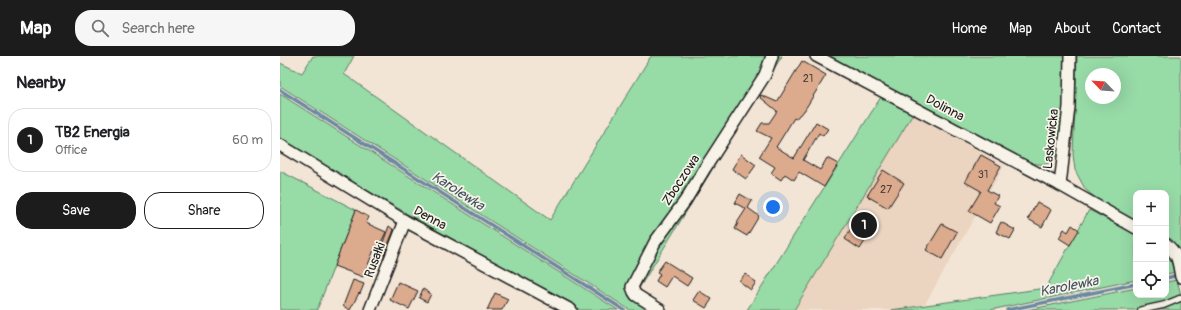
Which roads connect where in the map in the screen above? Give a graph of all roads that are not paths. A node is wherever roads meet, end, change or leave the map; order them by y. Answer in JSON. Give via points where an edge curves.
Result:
{"nodes":[{"id":1,"x":772,"y":56,"type":"edge"},
{"id":2,"x":816,"y":56,"type":"edge"},
{"id":3,"x":1070,"y":56,"type":"edge"},
{"id":4,"x":280,"y":145,"type":"edge"},
{"id":5,"x":1060,"y":185,"type":"junction"},
{"id":6,"x":405,"y":221,"type":"junction"},
{"id":7,"x":1133,"y":226,"type":"edge"},
{"id":8,"x":1169,"y":247,"type":"edge"},
{"id":9,"x":1181,"y":277,"type":"edge"},
{"id":10,"x":1181,"y":298,"type":"edge"},
{"id":11,"x":370,"y":310,"type":"edge"},
{"id":12,"x":571,"y":310,"type":"edge"},
{"id":13,"x":660,"y":310,"type":"edge"},
{"id":14,"x":1141,"y":310,"type":"edge"}],
"edges":[{"from":1,"to":13,"type":"street","name":"Zboczowa","via":[[764,74],[685,201],[655,242],[632,287],[636,295]]},
{"from":2,"to":5,"type":"street","name":"Dolinna"},
{"from":3,"to":5,"type":"street","name":"Laskowicka","via":[[1069,106]]},
{"from":4,"to":6,"type":"street","name":"Denna"},
{"from":5,"to":7,"type":"street","name":"Laskowicka"},
{"from":6,"to":11,"type":"street","name":"Rusałki"},
{"from":6,"to":12,"type":"street","name":"Denna"},
{"from":8,"to":9,"type":"street","via":[[1178,262]]},
{"from":10,"to":14,"type":"lane"}]}
